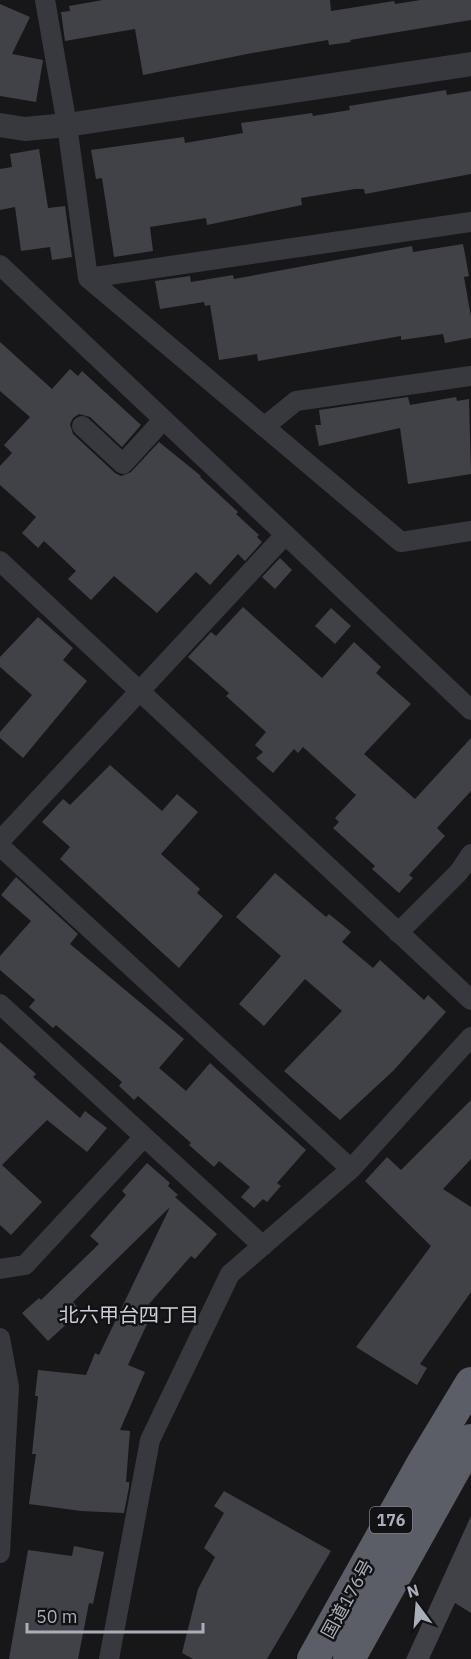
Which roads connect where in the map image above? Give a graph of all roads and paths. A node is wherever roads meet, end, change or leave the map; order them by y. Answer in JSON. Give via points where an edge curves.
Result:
{"nodes":[{"id":1,"x":45,"y":0,"type":"edge"},
{"id":2,"x":471,"y":64,"type":"edge"},
{"id":3,"x":0,"y":125,"type":"edge"},
{"id":4,"x":67,"y":125,"type":"junction"},
{"id":5,"x":471,"y":222,"type":"edge"},
{"id":6,"x":0,"y":265,"type":"edge"},
{"id":7,"x":88,"y":278,"type":"junction"},
{"id":8,"x":471,"y":376,"type":"edge"},
{"id":9,"x":163,"y":420,"type":"junction"},
{"id":10,"x":82,"y":426,"type":"dead end"},
{"id":11,"x":264,"y":427,"type":"junction"},
{"id":12,"x":471,"y":531,"type":"edge"},
{"id":13,"x":285,"y":535,"type":"junction"},
{"id":14,"x":0,"y":561,"type":"edge"},
{"id":15,"x":141,"y":692,"type":"junction"},
{"id":16,"x":471,"y":710,"type":"edge"},
{"id":17,"x":0,"y":843,"type":"edge"},
{"id":18,"x":471,"y":854,"type":"edge"},
{"id":19,"x":398,"y":933,"type":"junction"},
{"id":20,"x":471,"y":1000,"type":"edge"},
{"id":21,"x":0,"y":1004,"type":"edge"},
{"id":22,"x":471,"y":1037,"type":"edge"},
{"id":23,"x":143,"y":1137,"type":"junction"},
{"id":24,"x":351,"y":1169,"type":"junction"},
{"id":25,"x":263,"y":1245,"type":"junction"},
{"id":26,"x":0,"y":1269,"type":"edge"},
{"id":27,"x":0,"y":1338,"type":"edge"},
{"id":28,"x":471,"y":1383,"type":"edge"},
{"id":29,"x":471,"y":1440,"type":"edge"},
{"id":30,"x":2,"y":1519,"type":"edge"},
{"id":31,"x":0,"y":1553,"type":"edge"},
{"id":32,"x":351,"y":1658,"type":"edge"},
{"id":33,"x":109,"y":1659,"type":"edge"},
{"id":34,"x":313,"y":1659,"type":"edge"}],
"edges":[{"from":1,"to":4,"type":"street"},
{"from":2,"to":4,"type":"street"},
{"from":3,"to":4,"type":"street","via":[[25,129]]},
{"from":4,"to":7,"type":"street"},
{"from":5,"to":7,"type":"street"},
{"from":6,"to":9,"type":"street"},
{"from":7,"to":11,"type":"street"},
{"from":8,"to":11,"type":"street","via":[[296,401]]},
{"from":9,"to":10,"type":"street","via":[[123,464]]},
{"from":9,"to":13,"type":"street"},
{"from":11,"to":12,"type":"street","via":[[401,542]]},
{"from":13,"to":15,"type":"street"},
{"from":13,"to":16,"type":"street"},
{"from":14,"to":15,"type":"street"},
{"from":15,"to":17,"type":"street"},
{"from":15,"to":19,"type":"street"},
{"from":17,"to":24,"type":"street"},
{"from":18,"to":19,"type":"street","via":[[459,872]]},
{"from":19,"to":20,"type":"street"},
{"from":21,"to":23,"type":"street"},
{"from":22,"to":24,"type":"street"},
{"from":23,"to":25,"type":"street"},
{"from":23,"to":26,"type":"street","via":[[25,1265]]},
{"from":24,"to":25,"type":"street"},
{"from":25,"to":33,"type":"street","via":[[230,1274],[150,1440]]},
{"from":27,"to":30,"type":"street","via":[[9,1387]]},
{"from":28,"to":34,"type":"highway","name":"国道176号","number":"176"},
{"from":29,"to":32,"type":"highway","name":"国道176号","number":"176"},
{"from":30,"to":31,"type":"street"}]}
